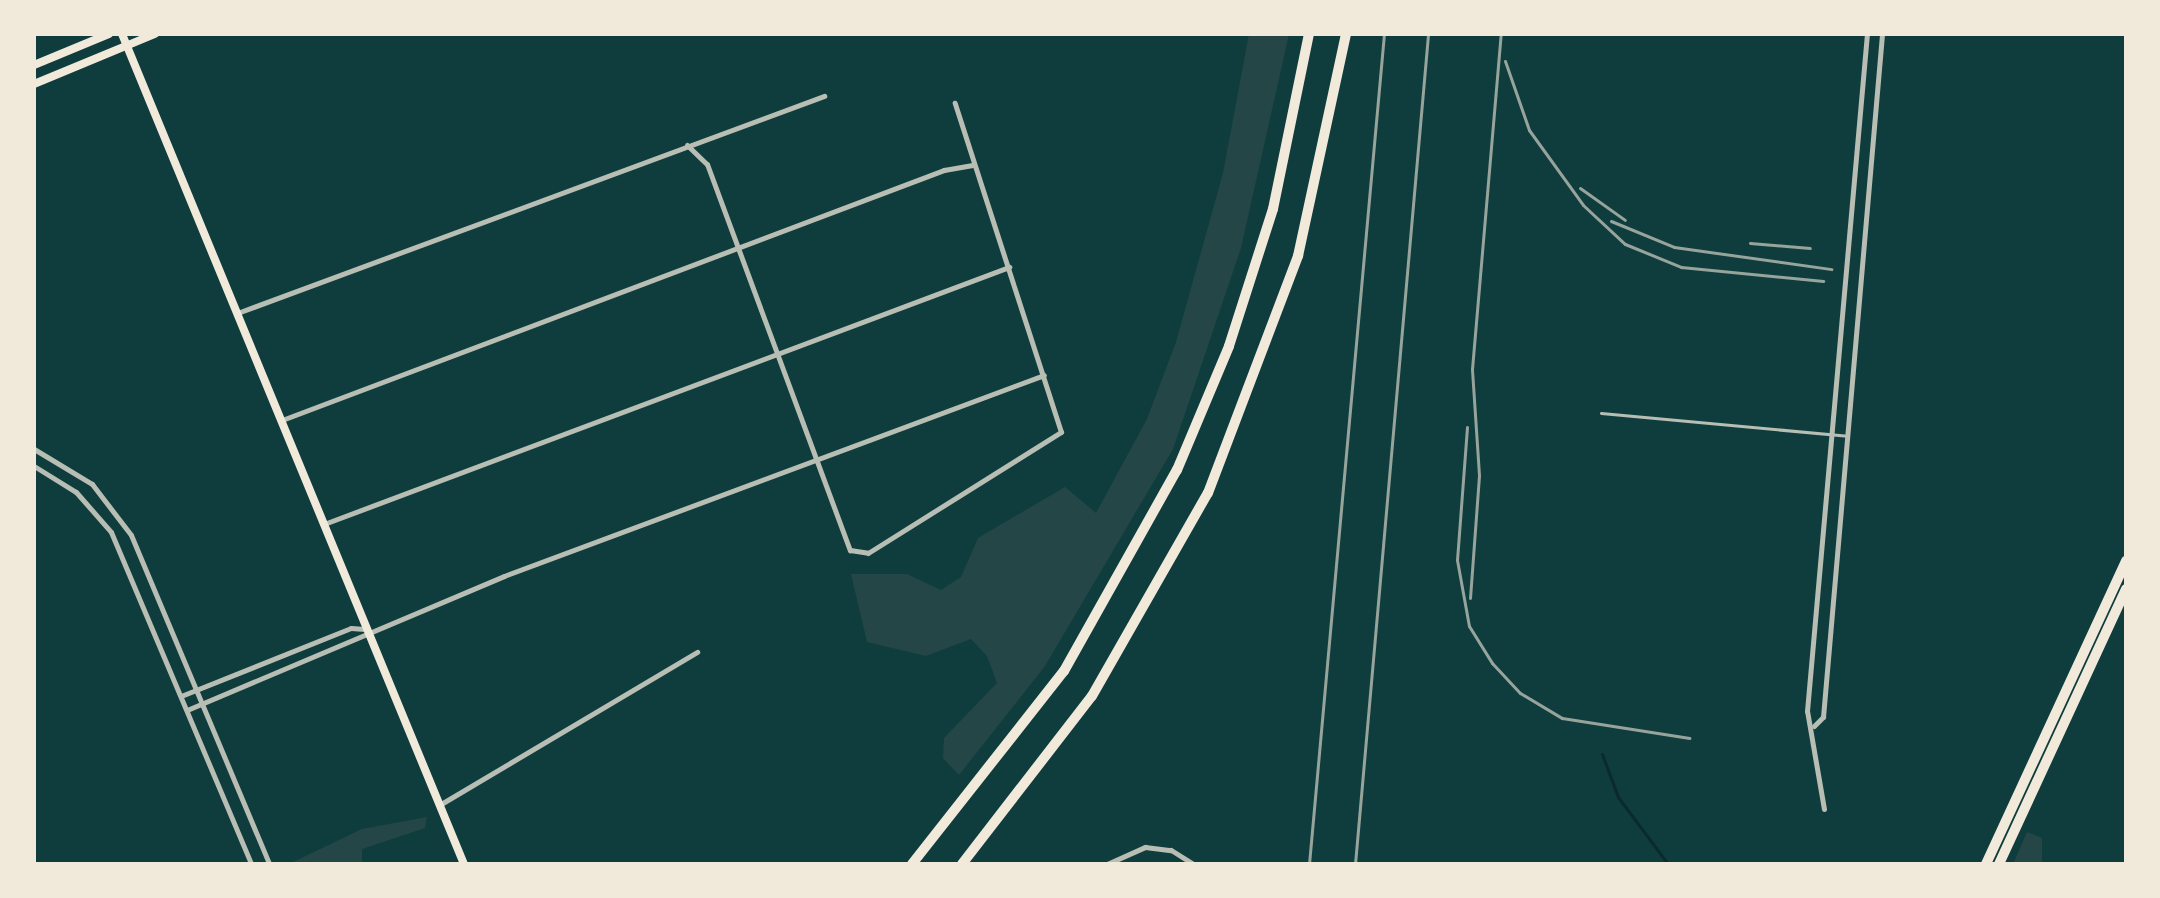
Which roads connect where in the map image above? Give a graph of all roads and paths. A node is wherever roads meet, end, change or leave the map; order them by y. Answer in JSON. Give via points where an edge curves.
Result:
{"nodes":[{"id":1,"x":109,"y":34,"type":"edge"},
{"id":2,"x":122,"y":34,"type":"edge"},
{"id":3,"x":155,"y":34,"type":"edge"},
{"id":4,"x":1309,"y":34,"type":"edge"},
{"id":5,"x":1346,"y":34,"type":"edge"},
{"id":6,"x":1867,"y":34,"type":"edge"},
{"id":7,"x":1882,"y":34,"type":"edge"},
{"id":8,"x":128,"y":45,"type":"junction"},
{"id":9,"x":34,"y":65,"type":"edge"},
{"id":10,"x":34,"y":84,"type":"edge"},
{"id":11,"x":824,"y":96,"type":"dead end"},
{"id":12,"x":955,"y":103,"type":"dead end"},
{"id":13,"x":687,"y":145,"type":"junction"},
{"id":14,"x":974,"y":165,"type":"junction"},
{"id":15,"x":737,"y":248,"type":"junction"},
{"id":16,"x":1009,"y":267,"type":"junction"},
{"id":17,"x":240,"y":312,"type":"junction"},
{"id":18,"x":776,"y":355,"type":"junction"},
{"id":19,"x":1044,"y":375,"type":"junction"},
{"id":20,"x":1601,"y":413,"type":"dead end"},
{"id":21,"x":282,"y":420,"type":"junction"},
{"id":22,"x":1832,"y":434,"type":"junction"},
{"id":23,"x":1847,"y":436,"type":"junction"},
{"id":24,"x":34,"y":449,"type":"edge"},
{"id":25,"x":815,"y":459,"type":"junction"},
{"id":26,"x":34,"y":466,"type":"edge"},
{"id":27,"x":324,"y":525,"type":"junction"},
{"id":28,"x":2126,"y":561,"type":"edge"},
{"id":29,"x":2126,"y":589,"type":"edge"},
{"id":30,"x":366,"y":630,"type":"junction"},
{"id":31,"x":697,"y":652,"type":"dead end"},
{"id":32,"x":197,"y":692,"type":"junction"},
{"id":33,"x":180,"y":696,"type":"junction"},
{"id":34,"x":203,"y":704,"type":"junction"},
{"id":35,"x":187,"y":710,"type":"junction"},
{"id":36,"x":1814,"y":726,"type":"junction"},
{"id":37,"x":441,"y":804,"type":"junction"},
{"id":38,"x":1824,"y":809,"type":"dead end"},
{"id":39,"x":251,"y":864,"type":"edge"},
{"id":40,"x":269,"y":864,"type":"edge"},
{"id":41,"x":464,"y":864,"type":"edge"},
{"id":42,"x":912,"y":864,"type":"edge"},
{"id":43,"x":962,"y":864,"type":"edge"},
{"id":44,"x":1107,"y":864,"type":"edge"},
{"id":45,"x":1193,"y":864,"type":"edge"},
{"id":46,"x":1986,"y":864,"type":"edge"},
{"id":47,"x":1999,"y":864,"type":"edge"}],
"edges":[{"from":1,"to":9,"type":"main road"},
{"from":2,"to":8,"type":"main road"},
{"from":3,"to":8,"type":"main road"},
{"from":4,"to":42,"type":"highway","via":[[1268,223],[1229,346],[1177,470],[1064,671]]},
{"from":5,"to":43,"type":"highway","via":[[1298,256],[1208,493],[1092,696]]},
{"from":6,"to":22,"type":"street"},
{"from":7,"to":23,"type":"street"},
{"from":8,"to":10,"type":"main road"},
{"from":8,"to":17,"type":"main road"},
{"from":11,"to":13,"type":"street"},
{"from":12,"to":14,"type":"street"},
{"from":13,"to":15,"type":"street","via":[[707,164]]},
{"from":13,"to":17,"type":"street"},
{"from":14,"to":15,"type":"street","via":[[944,170]]},
{"from":14,"to":16,"type":"street"},
{"from":15,"to":18,"type":"street"},
{"from":15,"to":21,"type":"street"},
{"from":16,"to":18,"type":"street"},
{"from":16,"to":19,"type":"street"},
{"from":17,"to":21,"type":"main road"},
{"from":18,"to":25,"type":"street"},
{"from":18,"to":27,"type":"street"},
{"from":19,"to":25,"type":"street"},
{"from":19,"to":25,"type":"street","via":[[1061,429],[1057,438],[878,549],[857,554]]},
{"from":20,"to":22,"type":"lane"},
{"from":21,"to":27,"type":"main road"},
{"from":22,"to":23,"type":"lane"},
{"from":22,"to":36,"type":"street","via":[[1807,711]]},
{"from":23,"to":36,"type":"street","via":[[1823,717]]},
{"from":24,"to":32,"type":"street","via":[[78,472],[111,503],[131,535]]},
{"from":25,"to":30,"type":"street"},
{"from":26,"to":33,"type":"street","via":[[76,492],[111,532]]},
{"from":27,"to":30,"type":"main road"},
{"from":28,"to":46,"type":"highway"},
{"from":29,"to":47,"type":"highway"},
{"from":30,"to":32,"type":"street","via":[[351,628]]},
{"from":30,"to":34,"type":"street","via":[[355,642]]},
{"from":30,"to":37,"type":"main road"},
{"from":31,"to":37,"type":"street"},
{"from":32,"to":33,"type":"street"},
{"from":32,"to":34,"type":"street"},
{"from":33,"to":35,"type":"street"},
{"from":34,"to":35,"type":"street"},
{"from":34,"to":40,"type":"street"},
{"from":35,"to":39,"type":"street"},
{"from":36,"to":38,"type":"street"},
{"from":37,"to":41,"type":"main road"},
{"from":44,"to":45,"type":"street","via":[[1145,847],[1171,850]]}]}
